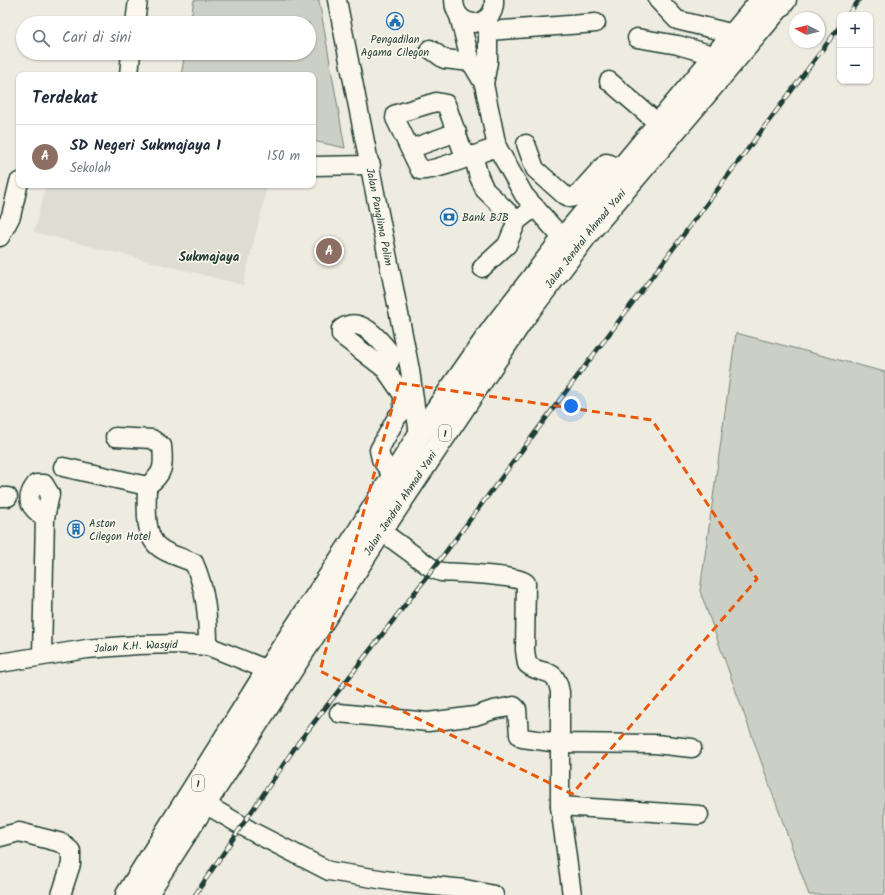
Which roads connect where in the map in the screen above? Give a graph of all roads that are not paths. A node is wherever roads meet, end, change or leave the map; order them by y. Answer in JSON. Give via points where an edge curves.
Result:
{"nodes":[{"id":1,"x":138,"y":0,"type":"edge"},
{"id":2,"x":337,"y":0,"type":"edge"},
{"id":3,"x":494,"y":0,"type":"edge"},
{"id":4,"x":658,"y":0,"type":"edge"},
{"id":5,"x":785,"y":0,"type":"edge"},
{"id":6,"x":757,"y":2,"type":"edge"},
{"id":7,"x":456,"y":8,"type":"edge"},
{"id":8,"x":136,"y":16,"type":"edge"},
{"id":9,"x":596,"y":23,"type":"dead end"},
{"id":10,"x":489,"y":24,"type":"junction"},
{"id":11,"x":734,"y":34,"type":"junction"},
{"id":12,"x":637,"y":38,"type":"dead end"},
{"id":13,"x":430,"y":49,"type":"dead end"},
{"id":14,"x":716,"y":56,"type":"junction"},
{"id":15,"x":130,"y":60,"type":"edge"},
{"id":16,"x":471,"y":62,"type":"junction"},
{"id":17,"x":129,"y":72,"type":"edge"},
{"id":18,"x":610,"y":81,"type":"dead end"},
{"id":19,"x":484,"y":84,"type":"junction"},
{"id":20,"x":659,"y":124,"type":"junction"},
{"id":21,"x":457,"y":132,"type":"junction"},
{"id":22,"x":526,"y":144,"type":"dead end"},
{"id":23,"x":497,"y":147,"type":"junction"},
{"id":24,"x":410,"y":149,"type":"junction"},
{"id":25,"x":469,"y":156,"type":"junction"},
{"id":26,"x":371,"y":164,"type":"junction"},
{"id":27,"x":316,"y":166,"type":"edge"},
{"id":28,"x":619,"y":172,"type":"junction"},
{"id":29,"x":18,"y":188,"type":"edge"},
{"id":30,"x":535,"y":207,"type":"junction"},
{"id":31,"x":517,"y":222,"type":"junction"},
{"id":32,"x":0,"y":236,"type":"edge"},
{"id":33,"x":568,"y":245,"type":"junction"},
{"id":34,"x":482,"y":268,"type":"dead end"},
{"id":35,"x":385,"y":369,"type":"dead end"},
{"id":36,"x":419,"y":435,"type":"junction"},
{"id":37,"x":115,"y":437,"type":"dead end"},
{"id":38,"x":63,"y":467,"type":"dead end"},
{"id":39,"x":393,"y":476,"type":"junction"},
{"id":40,"x":147,"y":486,"type":"junction"},
{"id":41,"x":45,"y":518,"type":"dead end"},
{"id":42,"x":381,"y":531,"type":"junction"},
{"id":43,"x":208,"y":646,"type":"junction"},
{"id":44,"x":42,"y":655,"type":"junction"},
{"id":45,"x":0,"y":663,"type":"edge"},
{"id":46,"x":268,"y":670,"type":"junction"},
{"id":47,"x":339,"y":713,"type":"dead end"},
{"id":48,"x":560,"y":743,"type":"junction"},
{"id":49,"x":692,"y":748,"type":"dead end"},
{"id":50,"x":205,"y":804,"type":"junction"},
{"id":51,"x":560,"y":806,"type":"junction"},
{"id":52,"x":699,"y":815,"type":"dead end"},
{"id":53,"x":0,"y":836,"type":"edge"},
{"id":54,"x":61,"y":895,"type":"edge"},
{"id":55,"x":127,"y":895,"type":"edge"},
{"id":56,"x":146,"y":895,"type":"edge"},
{"id":57,"x":494,"y":895,"type":"edge"},
{"id":58,"x":572,"y":895,"type":"edge"}],
"edges":[{"from":1,"to":8,"type":"street"},
{"from":2,"to":26,"type":"street","name":"Jalan Panglima Polim"},
{"from":3,"to":10,"type":"street"},
{"from":4,"to":11,"type":"street","via":[[677,20]]},
{"from":5,"to":33,"type":"highway","name":"Jalan Jendral Ahmad Yani","number":"1"},
{"from":6,"to":11,"type":"highway","name":"Jalan Jendral Ahmad Yani","number":"1"},
{"from":7,"to":10,"type":"street","via":[[465,21]]},
{"from":7,"to":16,"type":"street"},
{"from":9,"to":10,"type":"street"},
{"from":10,"to":19,"type":"street","via":[[488,62]]},
{"from":11,"to":14,"type":"highway","name":"Jalan Jendral Ahmad Yani","number":"1"},
{"from":12,"to":14,"type":"street","via":[[678,44]]},
{"from":13,"to":16,"type":"street","via":[[444,59]]},
{"from":14,"to":20,"type":"highway","name":"Jalan Jendral Ahmad Yani","number":"1"},
{"from":15,"to":17,"type":"street"},
{"from":16,"to":19,"type":"street"},
{"from":18,"to":20,"type":"street"},
{"from":19,"to":23,"type":"street"},
{"from":20,"to":28,"type":"highway","name":"Jalan Jendral Ahmad Yani","number":"1"},
{"from":21,"to":24,"type":"street"},
{"from":21,"to":24,"type":"street","via":[[446,104],[440,101],[400,112],[395,118]]},
{"from":21,"to":25,"type":"street"},
{"from":22,"to":28,"type":"street","via":[[535,169],[571,198],[576,196],[606,163]]},
{"from":23,"to":25,"type":"street"},
{"from":23,"to":30,"type":"street","via":[[524,196]]},
{"from":24,"to":25,"type":"street","via":[[420,170],[424,171]]},
{"from":25,"to":31,"type":"street","via":[[485,190]]},
{"from":26,"to":27,"type":"street"},
{"from":26,"to":36,"type":"street","name":"Jalan Panglima Polim","via":[[410,370]]},
{"from":28,"to":33,"type":"highway","name":"Jalan Jendral Ahmad Yani","number":"1"},
{"from":29,"to":32,"type":"street","via":[[12,216]]},
{"from":30,"to":31,"type":"street"},
{"from":30,"to":33,"type":"street"},
{"from":31,"to":34,"type":"street","via":[[508,245]]},
{"from":33,"to":36,"type":"highway","name":"Jalan Jendral Ahmad Yani","number":"1","via":[[493,329]]},
{"from":33,"to":42,"type":"highway","name":"Jalan Jendral Ahmad Yani","number":"1","via":[[524,317]]},
{"from":35,"to":39,"type":"street","via":[[403,395],[403,411],[379,450],[381,459]]},
{"from":36,"to":39,"type":"highway","name":"Jalan Jendral Ahmad Yani","number":"1"},
{"from":37,"to":40,"type":"street","via":[[152,439],[162,446],[162,470],[158,478]]},
{"from":38,"to":40,"type":"street"},
{"from":39,"to":46,"type":"highway","name":"Jalan Jendral Ahmad Yani","number":"1"},
{"from":40,"to":43,"type":"street","via":[[147,523],[159,548],[194,563],[200,576],[205,596]]},
{"from":41,"to":44,"type":"street"},
{"from":42,"to":48,"type":"street","via":[[433,569],[441,572],[508,577],[524,581],[527,587],[527,664],[531,668],[548,671],[558,682]]},
{"from":42,"to":50,"type":"highway","name":"Jalan Jendral Ahmad Yani","number":"1"},
{"from":43,"to":44,"type":"street","name":"Jalan K.H. Wasyid","via":[[137,645]]},
{"from":43,"to":46,"type":"street","name":"Jalan K.H. Wasyid"},
{"from":44,"to":45,"type":"street","name":"Jalan K.H. Wasyid"},
{"from":46,"to":55,"type":"highway","name":"Jalan Jendral Ahmad Yani","number":"1"},
{"from":47,"to":48,"type":"street","via":[[428,722],[475,716],[514,706],[518,709],[520,736]]},
{"from":48,"to":49,"type":"street","via":[[655,744]]},
{"from":48,"to":51,"type":"street"},
{"from":50,"to":56,"type":"highway","name":"Jalan Jendral Ahmad Yani","number":"1"},
{"from":50,"to":57,"type":"street","via":[[329,871]]},
{"from":51,"to":52,"type":"street"},
{"from":51,"to":58,"type":"street"},
{"from":53,"to":54,"type":"street","via":[[19,832],[62,843],[71,851],[71,864]]}]}
